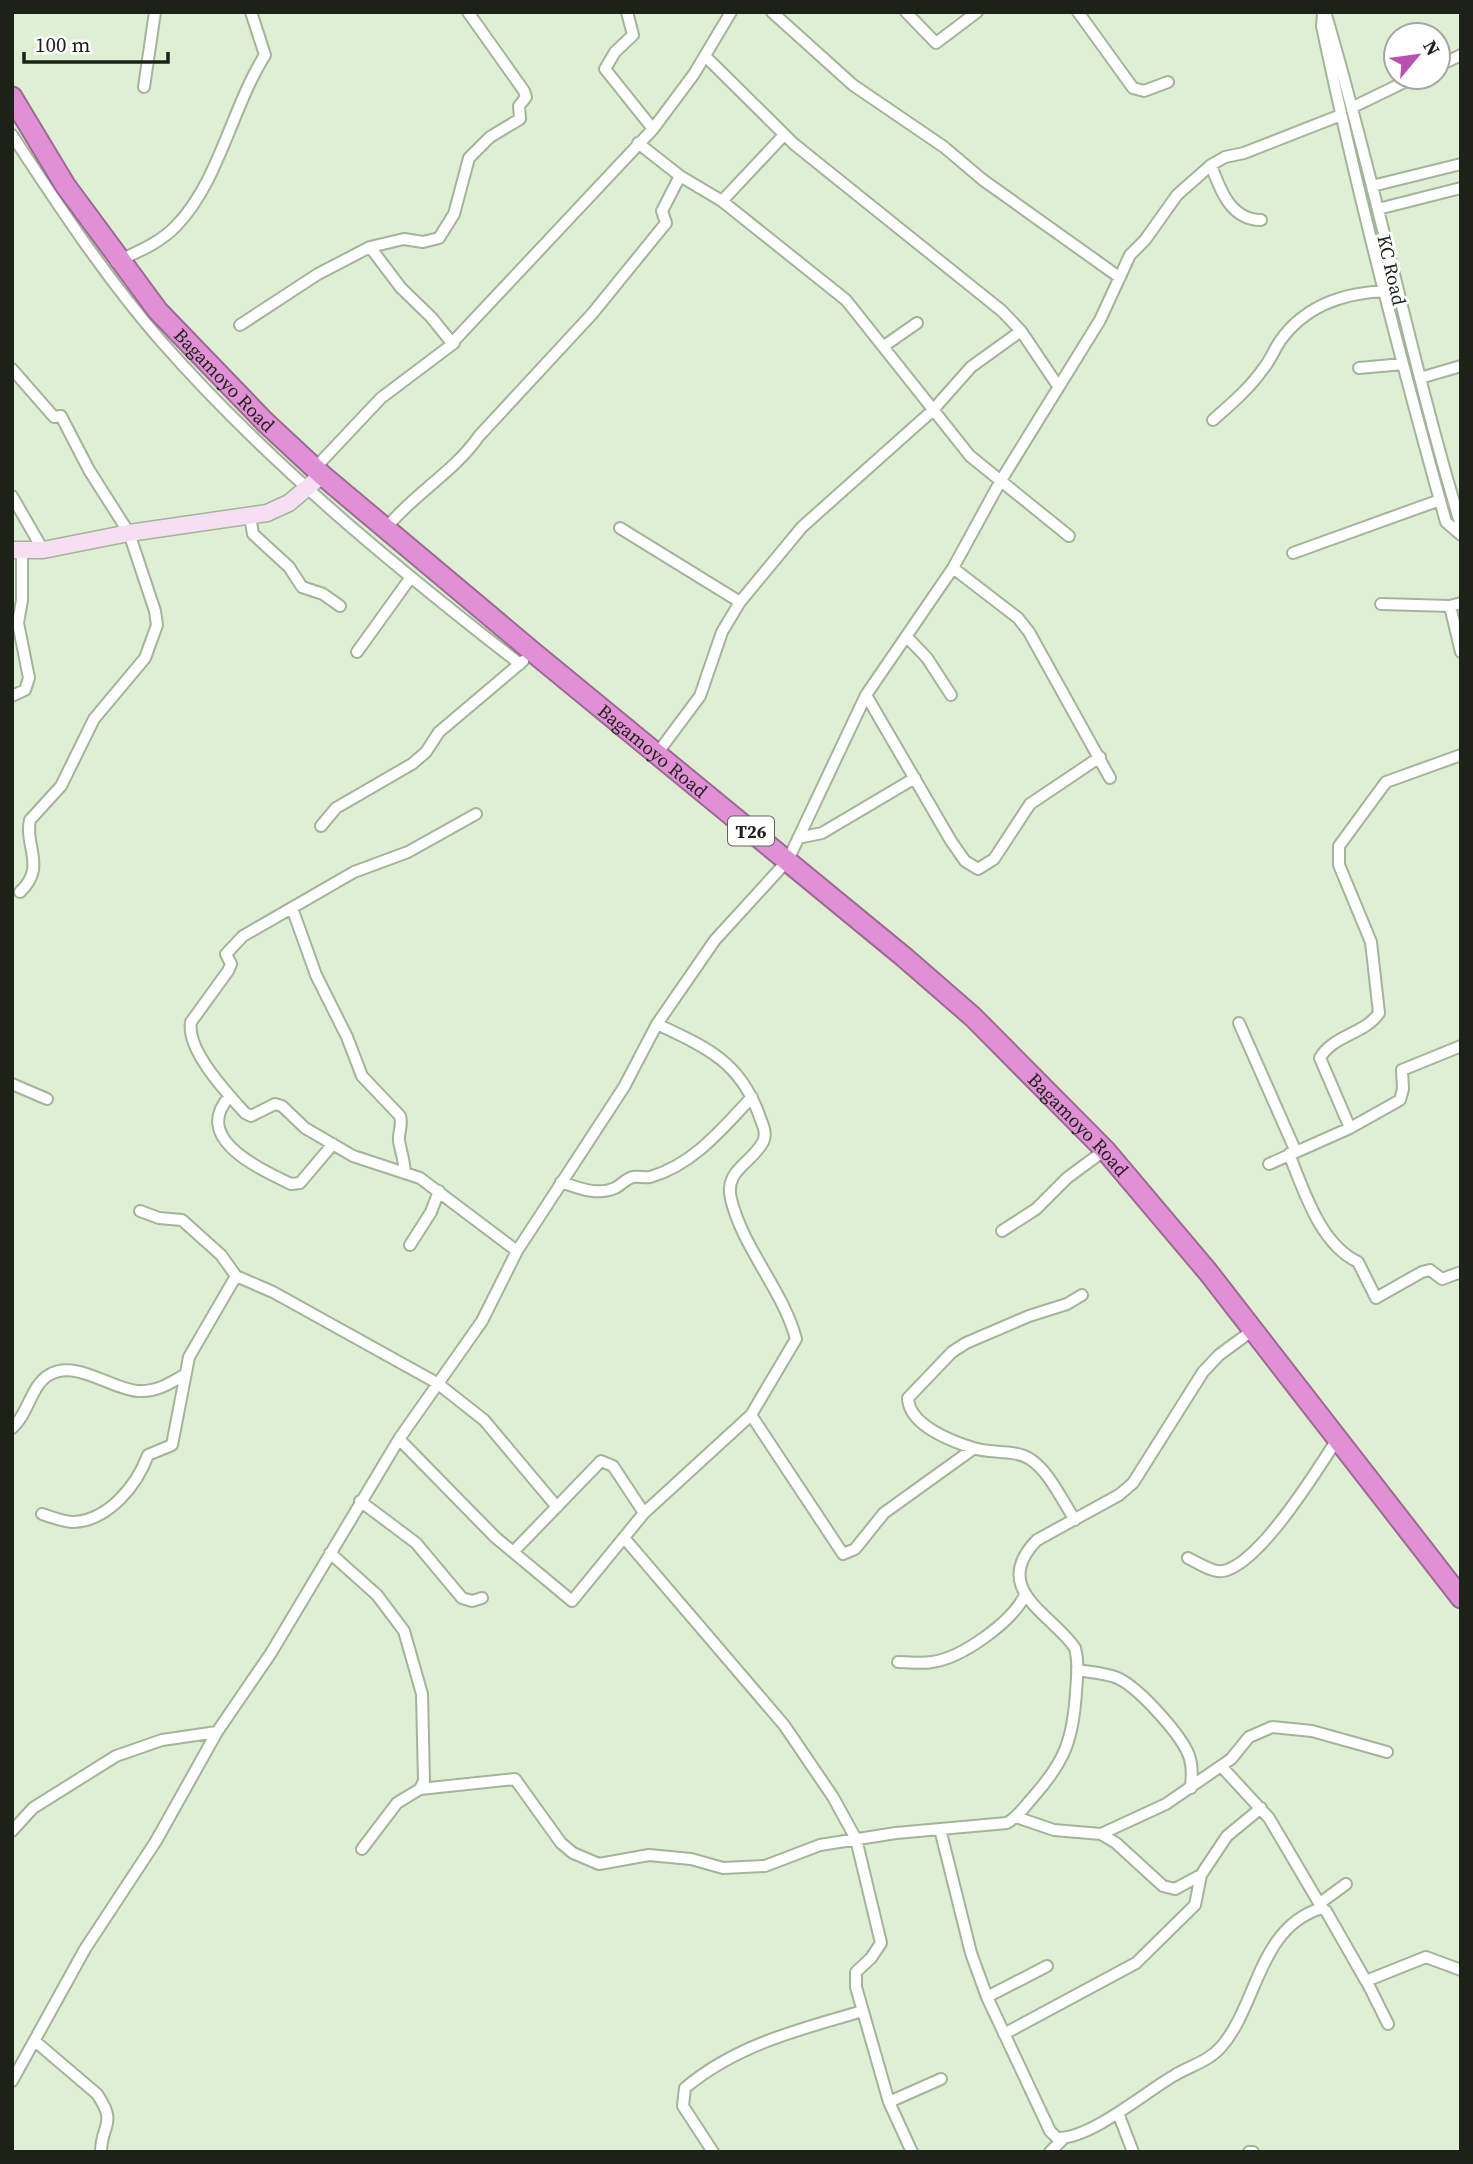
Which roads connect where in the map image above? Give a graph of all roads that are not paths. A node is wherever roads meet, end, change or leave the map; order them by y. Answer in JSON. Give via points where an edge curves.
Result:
{"nodes":[{"id":1,"x":155,"y":12,"type":"edge"},
{"id":2,"x":251,"y":12,"type":"edge"},
{"id":3,"x":468,"y":12,"type":"edge"},
{"id":4,"x":627,"y":12,"type":"edge"},
{"id":5,"x":731,"y":12,"type":"edge"},
{"id":6,"x":772,"y":12,"type":"edge"},
{"id":7,"x":906,"y":12,"type":"edge"},
{"id":8,"x":977,"y":12,"type":"edge"},
{"id":9,"x":1078,"y":12,"type":"edge"},
{"id":10,"x":1324,"y":12,"type":"edge"},
{"id":11,"x":705,"y":56,"type":"junction"},
{"id":12,"x":1168,"y":82,"type":"dead end"},
{"id":13,"x":144,"y":87,"type":"dead end"},
{"id":14,"x":1386,"y":91,"type":"edge"},
{"id":15,"x":12,"y":97,"type":"edge"},
{"id":16,"x":1353,"y":107,"type":"junction"},
{"id":17,"x":1341,"y":116,"type":"junction"},
{"id":18,"x":17,"y":117,"type":"edge"},
{"id":19,"x":653,"y":129,"type":"junction"},
{"id":20,"x":1359,"y":132,"type":"junction"},
{"id":21,"x":12,"y":135,"type":"edge"},
{"id":22,"x":784,"y":135,"type":"junction"},
{"id":23,"x":1346,"y":137,"type":"junction"},
{"id":24,"x":638,"y":143,"type":"junction"},
{"id":25,"x":1461,"y":164,"type":"edge"},
{"id":26,"x":1211,"y":165,"type":"junction"},
{"id":27,"x":680,"y":176,"type":"junction"},
{"id":28,"x":1373,"y":186,"type":"junction"},
{"id":29,"x":1461,"y":188,"type":"edge"},
{"id":30,"x":722,"y":201,"type":"junction"},
{"id":31,"x":1378,"y":209,"type":"junction"},
{"id":32,"x":1261,"y":220,"type":"dead end"},
{"id":33,"x":370,"y":247,"type":"junction"},
{"id":34,"x":112,"y":264,"type":"junction"},
{"id":35,"x":1119,"y":278,"type":"junction"},
{"id":36,"x":1396,"y":290,"type":"junction"},
{"id":37,"x":1383,"y":291,"type":"junction"},
{"id":38,"x":917,"y":323,"type":"dead end"},
{"id":39,"x":240,"y":325,"type":"dead end"},
{"id":40,"x":1021,"y":331,"type":"junction"},
{"id":41,"x":454,"y":343,"type":"junction"},
{"id":42,"x":884,"y":346,"type":"junction"},
{"id":43,"x":1403,"y":364,"type":"junction"},
{"id":44,"x":1461,"y":366,"type":"edge"},
{"id":45,"x":1359,"y":368,"type":"dead end"},
{"id":46,"x":12,"y":369,"type":"edge"},
{"id":47,"x":1420,"y":378,"type":"junction"},
{"id":48,"x":1058,"y":386,"type":"junction"},
{"id":49,"x":932,"y":411,"type":"junction"},
{"id":50,"x":1213,"y":420,"type":"dead end"},
{"id":51,"x":315,"y":477,"type":"junction"},
{"id":52,"x":1000,"y":482,"type":"junction"},
{"id":53,"x":12,"y":496,"type":"edge"},
{"id":54,"x":1440,"y":500,"type":"junction"},
{"id":55,"x":250,"y":516,"type":"junction"},
{"id":56,"x":387,"y":527,"type":"junction"},
{"id":57,"x":1461,"y":527,"type":"edge"},
{"id":58,"x":620,"y":528,"type":"dead end"},
{"id":59,"x":129,"y":533,"type":"junction"},
{"id":60,"x":1461,"y":535,"type":"edge"},
{"id":61,"x":1069,"y":536,"type":"dead end"},
{"id":62,"x":17,"y":550,"type":"edge"},
{"id":63,"x":43,"y":550,"type":"junction"},
{"id":64,"x":1293,"y":553,"type":"dead end"},
{"id":65,"x":953,"y":568,"type":"junction"},
{"id":66,"x":411,"y":577,"type":"junction"},
{"id":67,"x":740,"y":602,"type":"junction"},
{"id":68,"x":1381,"y":604,"type":"dead end"},
{"id":69,"x":1455,"y":605,"type":"edge"},
{"id":70,"x":340,"y":606,"type":"dead end"},
{"id":71,"x":907,"y":637,"type":"junction"},
{"id":72,"x":358,"y":652,"type":"dead end"},
{"id":73,"x":1461,"y":652,"type":"edge"},
{"id":74,"x":527,"y":658,"type":"junction"},
{"id":75,"x":866,"y":695,"type":"junction"},
{"id":76,"x":951,"y":695,"type":"dead end"},
{"id":77,"x":12,"y":696,"type":"edge"},
{"id":78,"x":656,"y":755,"type":"junction"},
{"id":79,"x":1461,"y":755,"type":"edge"},
{"id":80,"x":1100,"y":757,"type":"junction"},
{"id":81,"x":915,"y":778,"type":"junction"},
{"id":82,"x":1110,"y":778,"type":"dead end"},
{"id":83,"x":476,"y":814,"type":"dead end"},
{"id":84,"x":321,"y":826,"type":"dead end"},
{"id":85,"x":798,"y":838,"type":"junction"},
{"id":86,"x":788,"y":860,"type":"junction"},
{"id":87,"x":20,"y":892,"type":"dead end"},
{"id":88,"x":292,"y":908,"type":"junction"},
{"id":89,"x":1239,"y":1023,"type":"dead end"},
{"id":90,"x":657,"y":1024,"type":"junction"},
{"id":91,"x":1461,"y":1046,"type":"edge"},
{"id":92,"x":12,"y":1084,"type":"edge"},
{"id":93,"x":230,"y":1096,"type":"junction"},
{"id":94,"x":752,"y":1097,"type":"junction"},
{"id":95,"x":47,"y":1099,"type":"dead end"},
{"id":96,"x":1350,"y":1128,"type":"junction"},
{"id":97,"x":333,"y":1144,"type":"junction"},
{"id":98,"x":1105,"y":1150,"type":"junction"},
{"id":99,"x":1293,"y":1153,"type":"junction"},
{"id":100,"x":1269,"y":1164,"type":"dead end"},
{"id":101,"x":405,"y":1172,"type":"junction"},
{"id":102,"x":561,"y":1182,"type":"junction"},
{"id":103,"x":439,"y":1191,"type":"junction"},
{"id":104,"x":140,"y":1211,"type":"dead end"},
{"id":105,"x":1002,"y":1231,"type":"dead end"},
{"id":106,"x":410,"y":1245,"type":"dead end"},
{"id":107,"x":517,"y":1251,"type":"junction"},
{"id":108,"x":1461,"y":1272,"type":"edge"},
{"id":109,"x":236,"y":1276,"type":"junction"},
{"id":110,"x":1082,"y":1295,"type":"dead end"},
{"id":111,"x":1253,"y":1330,"type":"junction"},
{"id":112,"x":184,"y":1375,"type":"junction"},
{"id":113,"x":437,"y":1383,"type":"junction"},
{"id":114,"x":751,"y":1415,"type":"junction"},
{"id":115,"x":12,"y":1428,"type":"edge"},
{"id":116,"x":1338,"y":1438,"type":"junction"},
{"id":117,"x":399,"y":1439,"type":"junction"},
{"id":118,"x":973,"y":1449,"type":"junction"},
{"id":119,"x":360,"y":1501,"type":"junction"},
{"id":120,"x":557,"y":1507,"type":"junction"},
{"id":121,"x":645,"y":1513,"type":"junction"},
{"id":122,"x":42,"y":1514,"type":"dead end"},
{"id":123,"x":1075,"y":1520,"type":"junction"},
{"id":124,"x":625,"y":1539,"type":"junction"},
{"id":125,"x":513,"y":1552,"type":"junction"},
{"id":126,"x":330,"y":1553,"type":"junction"},
{"id":127,"x":1188,"y":1558,"type":"dead end"},
{"id":128,"x":1025,"y":1595,"type":"junction"},
{"id":129,"x":482,"y":1598,"type":"dead end"},
{"id":130,"x":1461,"y":1598,"type":"edge"},
{"id":131,"x":898,"y":1662,"type":"dead end"},
{"id":132,"x":1077,"y":1670,"type":"junction"},
{"id":133,"x":217,"y":1732,"type":"junction"},
{"id":134,"x":1387,"y":1752,"type":"dead end"},
{"id":135,"x":1221,"y":1766,"type":"junction"},
{"id":136,"x":1191,"y":1788,"type":"junction"},
{"id":137,"x":420,"y":1789,"type":"junction"},
{"id":138,"x":1261,"y":1808,"type":"junction"},
{"id":139,"x":1016,"y":1817,"type":"junction"},
{"id":140,"x":940,"y":1829,"type":"junction"},
{"id":141,"x":12,"y":1831,"type":"edge"},
{"id":142,"x":1101,"y":1834,"type":"junction"},
{"id":143,"x":856,"y":1839,"type":"junction"},
{"id":144,"x":362,"y":1849,"type":"dead end"},
{"id":145,"x":1201,"y":1875,"type":"junction"},
{"id":146,"x":1346,"y":1884,"type":"dead end"},
{"id":147,"x":1321,"y":1905,"type":"junction"},
{"id":148,"x":1047,"y":1966,"type":"dead end"},
{"id":149,"x":1461,"y":1970,"type":"edge"},
{"id":150,"x":1367,"y":1982,"type":"junction"},
{"id":151,"x":987,"y":1997,"type":"junction"},
{"id":152,"x":863,"y":2011,"type":"junction"},
{"id":153,"x":1388,"y":2025,"type":"dead end"},
{"id":154,"x":1004,"y":2034,"type":"junction"},
{"id":155,"x":36,"y":2042,"type":"junction"},
{"id":156,"x":14,"y":2075,"type":"edge"},
{"id":157,"x":941,"y":2079,"type":"dead end"},
{"id":158,"x":889,"y":2102,"type":"junction"},
{"id":159,"x":1118,"y":2113,"type":"junction"},
{"id":160,"x":1106,"y":2120,"type":"junction"},
{"id":161,"x":1124,"y":2133,"type":"junction"},
{"id":162,"x":1064,"y":2138,"type":"junction"},
{"id":163,"x":101,"y":2152,"type":"edge"},
{"id":164,"x":713,"y":2152,"type":"edge"},
{"id":165,"x":912,"y":2152,"type":"edge"},
{"id":166,"x":1049,"y":2152,"type":"edge"},
{"id":167,"x":1133,"y":2152,"type":"edge"}],
"edges":[{"from":1,"to":13,"type":"street"},
{"from":2,"to":34,"type":"street","via":[[265,55],[198,195],[174,228]]},
{"from":3,"to":33,"type":"street","via":[[524,91],[520,120],[489,137],[469,159],[454,214],[439,238],[423,242],[404,239]]},
{"from":4,"to":19,"type":"street","via":[[633,35],[615,52],[606,69]]},
{"from":5,"to":11,"type":"street"},
{"from":6,"to":35,"type":"street","via":[[853,85]]},
{"from":7,"to":8,"type":"street","via":[[936,43]]},
{"from":9,"to":12,"type":"street","via":[[1133,88],[1144,91]]},
{"from":10,"to":16,"type":"street","name":"KC Road"},
{"from":10,"to":17,"type":"street","via":[[1322,26]]},
{"from":11,"to":19,"type":"street"},
{"from":11,"to":22,"type":"street"},
{"from":14,"to":16,"type":"street"},
{"from":15,"to":18,"type":"highway","name":"Bagamoyo Road","number":"T26"},
{"from":16,"to":20,"type":"street","name":"KC Road"},
{"from":17,"to":23,"type":"street"},
{"from":17,"to":26,"type":"street"},
{"from":18,"to":34,"type":"highway","name":"Bagamoyo Road","number":"T26"},
{"from":19,"to":24,"type":"street"},
{"from":20,"to":23,"type":"street"},
{"from":20,"to":28,"type":"street","name":"KC Road"},
{"from":21,"to":34,"type":"street"},
{"from":22,"to":30,"type":"street"},
{"from":22,"to":40,"type":"street","via":[[951,267]]},
{"from":23,"to":37,"type":"street"},
{"from":24,"to":27,"type":"street"},
{"from":24,"to":41,"type":"street"},
{"from":25,"to":28,"type":"street"},
{"from":26,"to":32,"type":"street","via":[[1230,206],[1245,218]]},
{"from":26,"to":35,"type":"street","via":[[1177,195],[1130,255]]},
{"from":27,"to":30,"type":"street"},
{"from":27,"to":56,"type":"street","via":[[662,211],[666,223],[592,314],[464,458],[414,497]]},
{"from":28,"to":31,"type":"street","name":"KC Road"},
{"from":29,"to":31,"type":"street"},
{"from":30,"to":42,"type":"street","via":[[846,300]]},
{"from":31,"to":36,"type":"street","name":"KC Road"},
{"from":33,"to":39,"type":"street","via":[[318,274]]},
{"from":33,"to":41,"type":"street","via":[[401,288]]},
{"from":34,"to":51,"type":"highway","name":"Bagamoyo Road","number":"T26","via":[[259,428]]},
{"from":35,"to":48,"type":"street","via":[[1100,320]]},
{"from":36,"to":37,"type":"street"},
{"from":36,"to":47,"type":"street","name":"KC Road"},
{"from":37,"to":43,"type":"street"},
{"from":37,"to":50,"type":"street","via":[[1343,295],[1304,317],[1281,340],[1244,392]]},
{"from":38,"to":42,"type":"street"},
{"from":40,"to":48,"type":"street"},
{"from":40,"to":49,"type":"street","via":[[971,368]]},
{"from":41,"to":51,"type":"street","via":[[381,398]]},
{"from":42,"to":49,"type":"street"},
{"from":43,"to":45,"type":"street"},
{"from":43,"to":54,"type":"street"},
{"from":44,"to":47,"type":"street"},
{"from":46,"to":59,"type":"street","via":[[54,417],[61,416]]},
{"from":47,"to":57,"type":"street","name":"KC Road"},
{"from":48,"to":52,"type":"street"},
{"from":49,"to":52,"type":"street","via":[[970,456]]},
{"from":49,"to":67,"type":"street","via":[[802,527]]},
{"from":51,"to":55,"type":"street","via":[[267,513]]},
{"from":51,"to":56,"type":"highway","name":"Bagamoyo Road","number":"T26"},
{"from":51,"to":66,"type":"street"},
{"from":52,"to":61,"type":"street"},
{"from":52,"to":65,"type":"street"},
{"from":53,"to":63,"type":"street"},
{"from":54,"to":60,"type":"street","via":[[1449,528]]},
{"from":54,"to":64,"type":"street"},
{"from":55,"to":59,"type":"street"},
{"from":55,"to":70,"type":"street","via":[[253,534],[289,566],[302,587]]},
{"from":56,"to":74,"type":"highway","name":"Bagamoyo Road","number":"T26"},
{"from":58,"to":67,"type":"street"},
{"from":59,"to":63,"type":"street"},
{"from":59,"to":87,"type":"street","via":[[155,611],[153,640],[138,668],[94,719],[54,796],[30,820],[34,867]]},
{"from":62,"to":63,"type":"street"},
{"from":62,"to":77,"type":"street","via":[[22,600],[18,623],[29,678],[25,690]]},
{"from":65,"to":71,"type":"street"},
{"from":65,"to":80,"type":"street","via":[[1018,618],[1029,632]]},
{"from":66,"to":72,"type":"street"},
{"from":66,"to":74,"type":"street"},
{"from":67,"to":78,"type":"street","via":[[722,632],[700,696]]},
{"from":68,"to":69,"type":"street"},
{"from":69,"to":73,"type":"street"},
{"from":71,"to":75,"type":"street"},
{"from":71,"to":76,"type":"street"},
{"from":74,"to":78,"type":"highway","name":"Bagamoyo Road","number":"T26"},
{"from":74,"to":84,"type":"street","via":[[439,732],[412,764],[335,808]]},
{"from":75,"to":81,"type":"street"},
{"from":75,"to":85,"type":"street"},
{"from":78,"to":86,"type":"highway","name":"Bagamoyo Road","number":"T26"},
{"from":79,"to":96,"type":"street","via":[[1386,782],[1339,846],[1339,865],[1371,942],[1379,1008],[1373,1021],[1320,1058]]},
{"from":80,"to":81,"type":"street","via":[[1030,804],[993,859],[978,869],[958,851]]},
{"from":80,"to":82,"type":"street"},
{"from":81,"to":85,"type":"street","via":[[822,833]]},
{"from":83,"to":88,"type":"street","via":[[408,852],[354,872]]},
{"from":85,"to":86,"type":"street"},
{"from":86,"to":90,"type":"street","via":[[715,940]]},
{"from":86,"to":98,"type":"highway","name":"Bagamoyo Road","number":"T26","via":[[973,1017]]},
{"from":88,"to":93,"type":"street","via":[[229,949],[228,971],[191,1022],[191,1041]]},
{"from":88,"to":101,"type":"street","via":[[362,1076],[400,1116]]},
{"from":89,"to":99,"type":"street"},
{"from":90,"to":94,"type":"street","via":[[726,1062]]},
{"from":90,"to":102,"type":"street","via":[[624,1087]]},
{"from":91,"to":96,"type":"street","via":[[1402,1070],[1400,1100]]},
{"from":92,"to":95,"type":"street"},
{"from":93,"to":97,"type":"street","via":[[251,1116],[279,1104],[305,1128]]},
{"from":93,"to":97,"type":"street","via":[[217,1120],[225,1143],[291,1184],[300,1183]]},
{"from":94,"to":102,"type":"street","via":[[712,1140],[678,1165],[603,1191]]},
{"from":94,"to":114,"type":"street","via":[[765,1138],[732,1176],[729,1190],[796,1339]]},
{"from":96,"to":99,"type":"street"},
{"from":97,"to":101,"type":"street","via":[[353,1156]]},
{"from":98,"to":105,"type":"street","via":[[1036,1209]]},
{"from":98,"to":111,"type":"highway","name":"Bagamoyo Road","number":"T26"},
{"from":99,"to":100,"type":"street"},
{"from":99,"to":108,"type":"street","via":[[1328,1236],[1345,1257],[1358,1262],[1376,1298],[1422,1272],[1430,1270],[1441,1279]]},
{"from":101,"to":103,"type":"street"},
{"from":102,"to":107,"type":"street"},
{"from":103,"to":106,"type":"street"},
{"from":103,"to":107,"type":"street"},
{"from":104,"to":109,"type":"street","via":[[181,1220],[221,1255]]},
{"from":107,"to":113,"type":"street","via":[[482,1321]]},
{"from":109,"to":112,"type":"street"},
{"from":109,"to":113,"type":"street"},
{"from":110,"to":118,"type":"street","via":[[966,1343],[908,1398],[921,1422]]},
{"from":111,"to":116,"type":"highway","name":"Bagamoyo Road","number":"T26"},
{"from":111,"to":123,"type":"street","via":[[1203,1371],[1133,1483]]},
{"from":112,"to":115,"type":"street","via":[[164,1387],[138,1391],[76,1371],[59,1371],[47,1375]]},
{"from":112,"to":122,"type":"street","via":[[172,1445],[148,1455],[127,1493],[81,1521]]},
{"from":113,"to":117,"type":"street"},
{"from":113,"to":120,"type":"street","via":[[484,1420]]},
{"from":114,"to":118,"type":"street","via":[[844,1554],[855,1549],[884,1514]]},
{"from":114,"to":121,"type":"street"},
{"from":116,"to":127,"type":"street","via":[[1281,1522],[1251,1552],[1219,1572]]},
{"from":116,"to":130,"type":"highway","name":"Bagamoyo Road","number":"T26"},
{"from":117,"to":119,"type":"street"},
{"from":117,"to":125,"type":"street"},
{"from":118,"to":123,"type":"street","via":[[1028,1457]]},
{"from":119,"to":126,"type":"street"},
{"from":119,"to":129,"type":"street","via":[[416,1543],[462,1598]]},
{"from":120,"to":121,"type":"street","via":[[588,1471],[605,1460]]},
{"from":120,"to":125,"type":"street"},
{"from":121,"to":124,"type":"street"},
{"from":123,"to":128,"type":"street","via":[[1031,1547],[1022,1565]]},
{"from":124,"to":125,"type":"street","via":[[572,1601]]},
{"from":124,"to":143,"type":"street","via":[[784,1725]]},
{"from":126,"to":133,"type":"street"},
{"from":126,"to":137,"type":"street","via":[[377,1595],[404,1631],[424,1711],[425,1771]]},
{"from":128,"to":131,"type":"street","via":[[1005,1623],[961,1651],[932,1662]]},
{"from":128,"to":132,"type":"street","via":[[1070,1640],[1078,1657]]},
{"from":132,"to":136,"type":"street","via":[[1117,1677],[1136,1691],[1176,1733],[1188,1753]]},
{"from":132,"to":139,"type":"street","via":[[1072,1731],[1065,1754],[1052,1778]]},
{"from":133,"to":141,"type":"street","via":[[162,1740],[116,1756],[27,1813]]},
{"from":133,"to":155,"type":"street","via":[[156,1841],[85,1948]]},
{"from":134,"to":135,"type":"street","via":[[1277,1726],[1249,1737]]},
{"from":135,"to":136,"type":"street"},
{"from":135,"to":138,"type":"street"},
{"from":136,"to":142,"type":"street"},
{"from":137,"to":143,"type":"street","via":[[515,1779],[561,1843],[599,1864],[649,1854],[723,1868],[765,1866],[820,1845]]},
{"from":137,"to":144,"type":"street","via":[[397,1802]]},
{"from":138,"to":145,"type":"street","via":[[1227,1836]]},
{"from":138,"to":147,"type":"street"},
{"from":139,"to":140,"type":"street","via":[[1007,1823]]},
{"from":139,"to":142,"type":"street","via":[[1054,1830]]},
{"from":140,"to":143,"type":"street"},
{"from":140,"to":151,"type":"street","via":[[962,1922]]},
{"from":142,"to":145,"type":"street","via":[[1168,1889],[1182,1887]]},
{"from":143,"to":152,"type":"street","via":[[881,1935],[879,1948],[856,1972]]},
{"from":145,"to":154,"type":"street","via":[[1195,1905],[1136,1963]]},
{"from":146,"to":147,"type":"street"},
{"from":147,"to":150,"type":"street"},
{"from":147,"to":159,"type":"street","via":[[1296,1921],[1266,1956],[1220,2048]]},
{"from":148,"to":151,"type":"street"},
{"from":149,"to":150,"type":"street","via":[[1426,1957]]},
{"from":150,"to":153,"type":"street"},
{"from":151,"to":154,"type":"street"},
{"from":152,"to":158,"type":"street"},
{"from":152,"to":164,"type":"street","via":[[756,2045],[712,2067],[685,2088],[683,2106]]},
{"from":154,"to":162,"type":"street","via":[[1050,2132]]},
{"from":155,"to":156,"type":"street"},
{"from":155,"to":163,"type":"street","via":[[103,2104],[108,2128]]},
{"from":157,"to":158,"type":"street"},
{"from":158,"to":165,"type":"street"},
{"from":159,"to":160,"type":"street"},
{"from":159,"to":161,"type":"street"},
{"from":160,"to":161,"type":"street"},
{"from":160,"to":162,"type":"street"},
{"from":161,"to":167,"type":"street"},
{"from":162,"to":166,"type":"street"}]}
